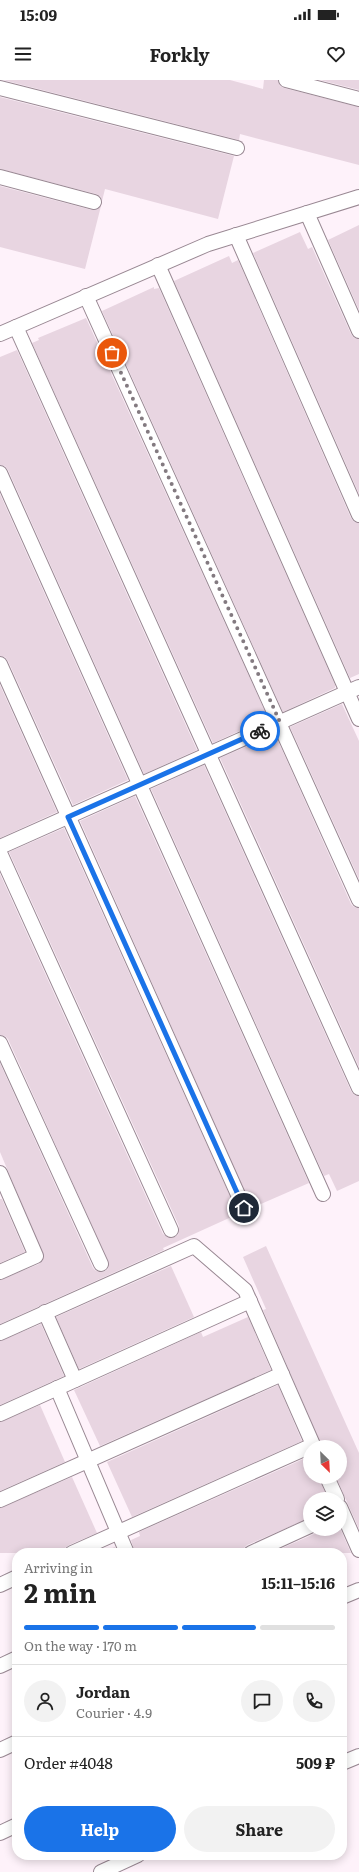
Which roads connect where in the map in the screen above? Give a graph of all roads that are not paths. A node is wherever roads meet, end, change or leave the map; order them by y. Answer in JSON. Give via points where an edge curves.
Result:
{"nodes":[{"id":1,"x":286,"y":80,"type":"edge"},
{"id":2,"x":0,"y":88,"type":"edge"},
{"id":3,"x":359,"y":99,"type":"edge"},
{"id":4,"x":237,"y":148,"type":"dead end"},
{"id":5,"x":0,"y":177,"type":"edge"},
{"id":6,"x":359,"y":197,"type":"edge"},
{"id":7,"x":94,"y":202,"type":"dead end"},
{"id":8,"x":307,"y":213,"type":"junction"},
{"id":9,"x":236,"y":235,"type":"junction"},
{"id":10,"x":158,"y":265,"type":"junction"},
{"id":11,"x":86,"y":296,"type":"junction"},
{"id":12,"x":16,"y":327,"type":"junction"},
{"id":13,"x":359,"y":331,"type":"edge"},
{"id":14,"x":0,"y":334,"type":"edge"},
{"id":15,"x":0,"y":473,"type":"edge"},
{"id":16,"x":359,"y":515,"type":"edge"},
{"id":17,"x":0,"y":664,"type":"edge"},
{"id":18,"x":353,"y":690,"type":"edge"},
{"id":19,"x":359,"y":719,"type":"edge"},
{"id":20,"x":280,"y":722,"type":"junction"},
{"id":21,"x":208,"y":755,"type":"junction"},
{"id":22,"x":139,"y":785,"type":"junction"},
{"id":23,"x":68,"y":817,"type":"junction"},
{"id":24,"x":0,"y":847,"type":"edge"},
{"id":25,"x":0,"y":853,"type":"edge"},
{"id":26,"x":359,"y":900,"type":"edge"},
{"id":27,"x":0,"y":1043,"type":"edge"},
{"id":28,"x":359,"y":1088,"type":"edge"},
{"id":29,"x":2,"y":1181,"type":"edge"},
{"id":30,"x":323,"y":1194,"type":"dead end"},
{"id":31,"x":244,"y":1208,"type":"dead end"},
{"id":32,"x":171,"y":1230,"type":"dead end"},
{"id":33,"x":101,"y":1264,"type":"dead end"},
{"id":34,"x":0,"y":1272,"type":"edge"},
{"id":35,"x":250,"y":1301,"type":"junction"},
{"id":36,"x":45,"y":1312,"type":"junction"},
{"id":37,"x":0,"y":1333,"type":"edge"},
{"id":38,"x":282,"y":1374,"type":"junction"},
{"id":39,"x":75,"y":1380,"type":"junction"},
{"id":40,"x":57,"y":1388,"type":"junction"},
{"id":41,"x":0,"y":1414,"type":"edge"},
{"id":42,"x":311,"y":1440,"type":"edge"},
{"id":43,"x":303,"y":1451,"type":"edge"},
{"id":44,"x":87,"y":1461,"type":"junction"},
{"id":45,"x":0,"y":1500,"type":"edge"},
{"id":46,"x":347,"y":1523,"type":"edge"},
{"id":47,"x":303,"y":1529,"type":"edge"},
{"id":48,"x":118,"y":1532,"type":"junction"},
{"id":49,"x":83,"y":1548,"type":"edge"},
{"id":50,"x":125,"y":1548,"type":"edge"},
{"id":51,"x":262,"y":1548,"type":"edge"},
{"id":52,"x":359,"y":1550,"type":"edge"},
{"id":53,"x":12,"y":1579,"type":"edge"},
{"id":54,"x":0,"y":1585,"type":"edge"},
{"id":55,"x":359,"y":1590,"type":"edge"},
{"id":56,"x":347,"y":1595,"type":"edge"},
{"id":57,"x":12,"y":1660,"type":"edge"},
{"id":58,"x":0,"y":1666,"type":"edge"},
{"id":59,"x":12,"y":1744,"type":"edge"},
{"id":60,"x":0,"y":1750,"type":"edge"},
{"id":61,"x":359,"y":1756,"type":"edge"},
{"id":62,"x":347,"y":1761,"type":"edge"},
{"id":63,"x":12,"y":1827,"type":"edge"},
{"id":64,"x":0,"y":1832,"type":"edge"},
{"id":65,"x":127,"y":1860,"type":"edge"},
{"id":66,"x":101,"y":1872,"type":"edge"}],
"edges":[{"from":1,"to":3,"type":"lane"},
{"from":2,"to":4,"type":"lane"},
{"from":5,"to":7,"type":"lane"},
{"from":6,"to":8,"type":"lane"},
{"from":8,"to":9,"type":"lane"},
{"from":8,"to":13,"type":"lane"},
{"from":9,"to":10,"type":"lane"},
{"from":9,"to":16,"type":"lane"},
{"from":10,"to":11,"type":"lane"},
{"from":10,"to":18,"type":"lane"},
{"from":11,"to":12,"type":"lane"},
{"from":11,"to":20,"type":"lane"},
{"from":12,"to":14,"type":"lane"},
{"from":12,"to":21,"type":"lane"},
{"from":15,"to":22,"type":"lane"},
{"from":17,"to":23,"type":"lane"},
{"from":18,"to":19,"type":"lane"},
{"from":18,"to":20,"type":"lane"},
{"from":20,"to":21,"type":"lane"},
{"from":20,"to":26,"type":"lane"},
{"from":21,"to":22,"type":"lane"},
{"from":21,"to":28,"type":"lane"},
{"from":22,"to":23,"type":"lane"},
{"from":22,"to":30,"type":"lane"},
{"from":23,"to":24,"type":"lane"},
{"from":23,"to":31,"type":"lane"},
{"from":25,"to":32,"type":"lane"},
{"from":27,"to":33,"type":"lane"},
{"from":29,"to":34,"type":"lane","via":[[36,1256]]},
{"from":35,"to":36,"type":"lane","via":[[245,1290],[194,1246]]},
{"from":35,"to":38,"type":"lane"},
{"from":35,"to":39,"type":"lane"},
{"from":36,"to":37,"type":"lane"},
{"from":36,"to":39,"type":"lane"},
{"from":38,"to":42,"type":"lane"},
{"from":38,"to":44,"type":"lane"},
{"from":39,"to":40,"type":"lane"},
{"from":40,"to":41,"type":"lane"},
{"from":40,"to":44,"type":"lane"},
{"from":43,"to":48,"type":"lane"},
{"from":44,"to":45,"type":"lane"},
{"from":44,"to":48,"type":"lane"},
{"from":46,"to":52,"type":"lane"},
{"from":47,"to":51,"type":"lane"},
{"from":48,"to":49,"type":"lane"},
{"from":48,"to":50,"type":"lane"},
{"from":53,"to":54,"type":"lane"},
{"from":55,"to":56,"type":"lane"},
{"from":57,"to":58,"type":"lane"},
{"from":59,"to":60,"type":"lane"},
{"from":61,"to":62,"type":"lane"},
{"from":63,"to":64,"type":"lane"},
{"from":65,"to":66,"type":"lane"}]}
